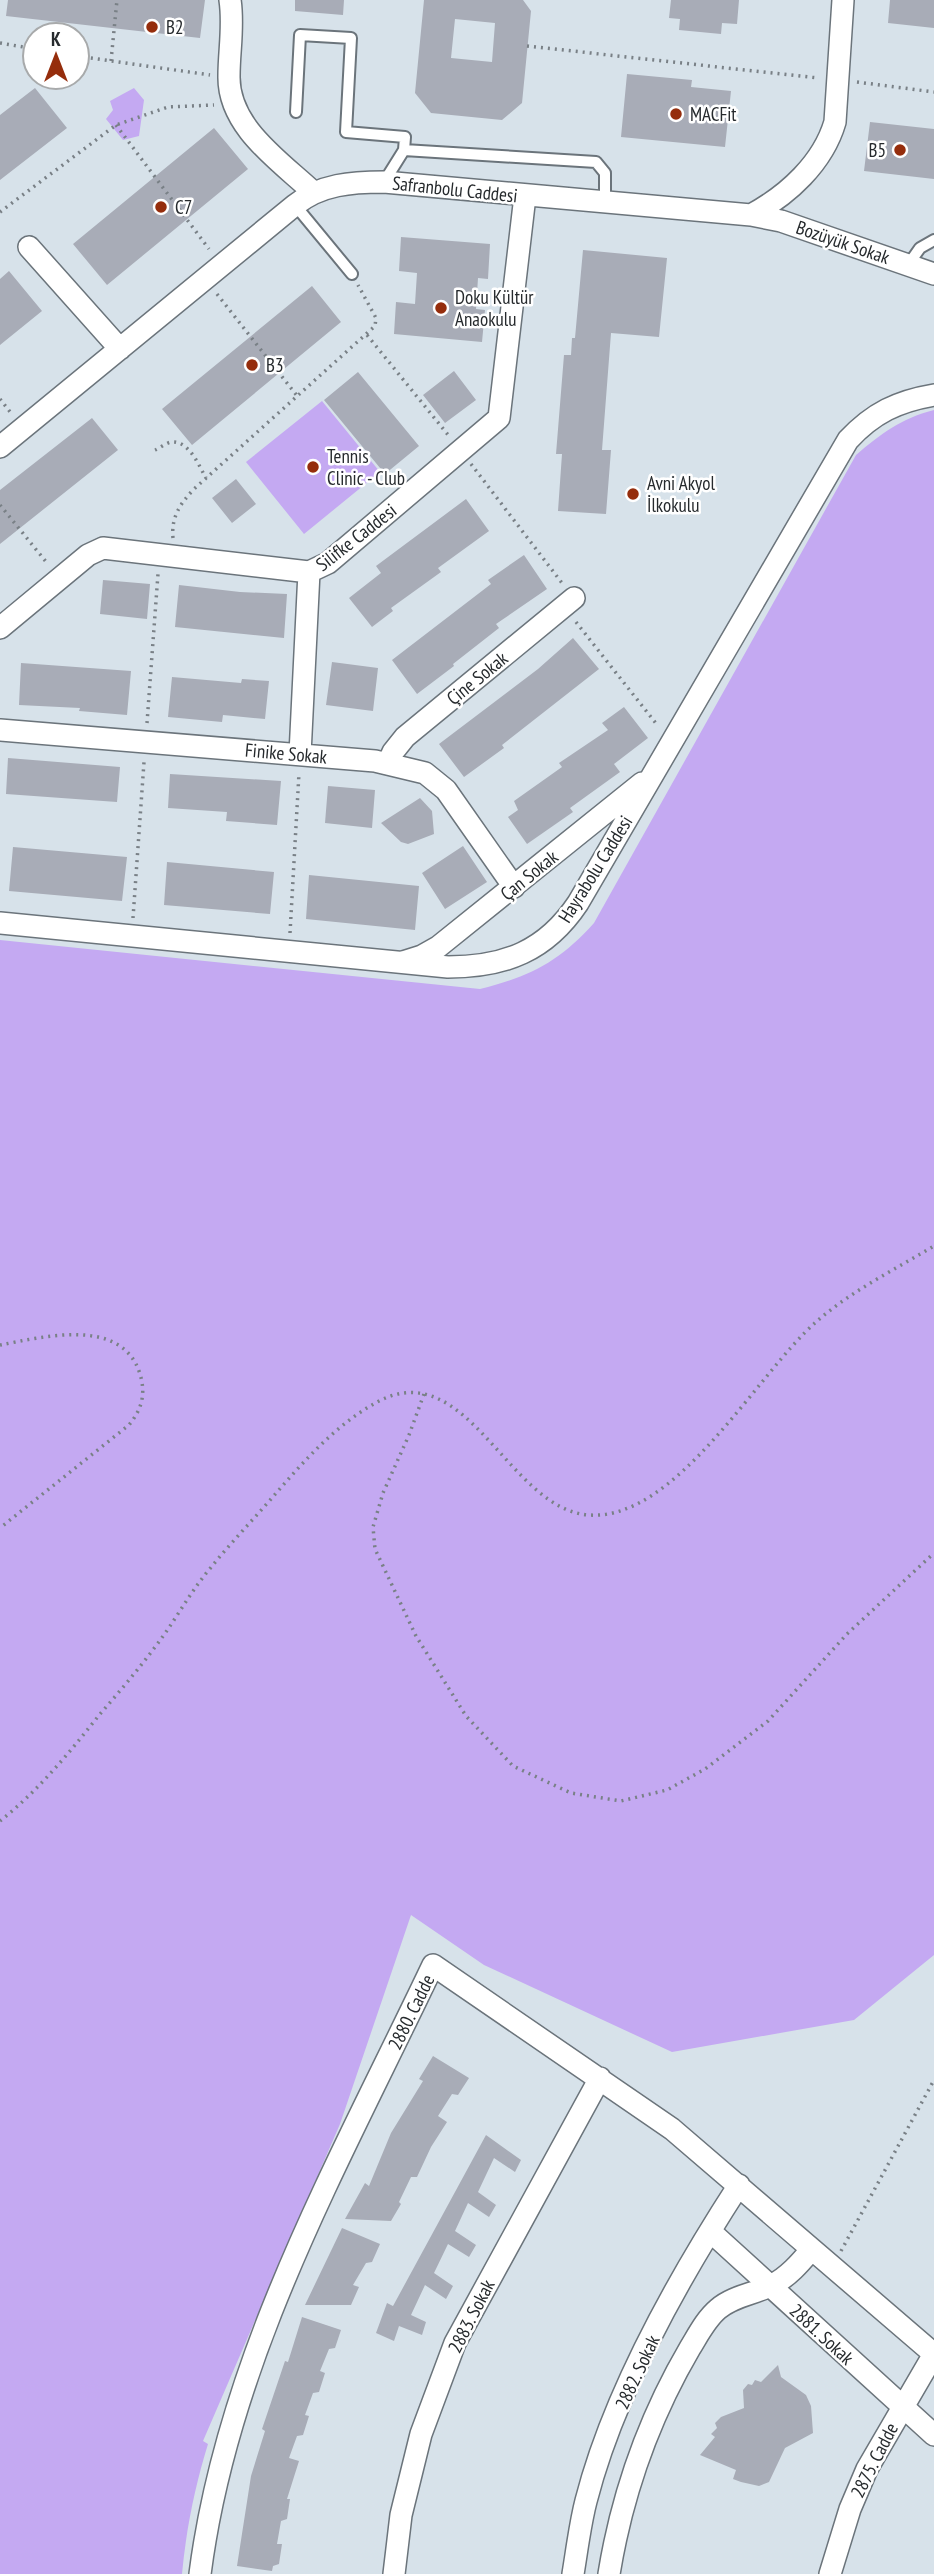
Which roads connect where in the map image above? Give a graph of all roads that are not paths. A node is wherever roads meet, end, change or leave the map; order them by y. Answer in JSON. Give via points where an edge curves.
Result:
{"nodes":[{"id":1,"x":230,"y":0,"type":"edge"},
{"id":2,"x":843,"y":0,"type":"edge"},
{"id":3,"x":296,"y":112,"type":"dead end"},
{"id":4,"x":404,"y":150,"type":"junction"},
{"id":5,"x":384,"y":182,"type":"junction"},
{"id":6,"x":313,"y":192,"type":"junction"},
{"id":7,"x":525,"y":196,"type":"junction"},
{"id":8,"x":605,"y":203,"type":"junction"},
{"id":9,"x":295,"y":205,"type":"junction"},
{"id":10,"x":751,"y":215,"type":"junction"},
{"id":11,"x":934,"y":240,"type":"edge"},
{"id":12,"x":29,"y":247,"type":"dead end"},
{"id":13,"x":908,"y":265,"type":"junction"},
{"id":14,"x":352,"y":274,"type":"road end"},
{"id":15,"x":934,"y":274,"type":"edge"},
{"id":16,"x":120,"y":349,"type":"junction"},
{"id":17,"x":934,"y":395,"type":"edge"},
{"id":18,"x":0,"y":447,"type":"edge"},
{"id":19,"x":309,"y":572,"type":"junction"},
{"id":20,"x":569,"y":603,"type":"road end"},
{"id":21,"x":0,"y":628,"type":"edge"},
{"id":22,"x":0,"y":730,"type":"edge"},
{"id":23,"x":300,"y":754,"type":"junction"},
{"id":24,"x":388,"y":763,"type":"junction"},
{"id":25,"x":654,"y":772,"type":"junction"},
{"id":26,"x":514,"y":887,"type":"junction"},
{"id":27,"x":0,"y":923,"type":"edge"},
{"id":28,"x":396,"y":963,"type":"junction"},
{"id":29,"x":600,"y":2078,"type":"junction"},
{"id":30,"x":740,"y":2185,"type":"junction"},
{"id":31,"x":710,"y":2232,"type":"junction"},
{"id":32,"x":811,"y":2250,"type":"junction"},
{"id":33,"x":771,"y":2286,"type":"junction"},
{"id":34,"x":934,"y":2354,"type":"edge"},
{"id":35,"x":902,"y":2407,"type":"junction"},
{"id":36,"x":934,"y":2435,"type":"edge"},
{"id":37,"x":200,"y":2574,"type":"edge"},
{"id":38,"x":394,"y":2574,"type":"edge"},
{"id":39,"x":573,"y":2574,"type":"edge"},
{"id":40,"x":609,"y":2574,"type":"edge"},
{"id":41,"x":830,"y":2574,"type":"edge"}],
"edges":[{"from":1,"to":6,"type":"street","via":[[229,77],[234,105],[253,135]]},
{"from":2,"to":10,"type":"street","via":[[832,133],[794,185]]},
{"from":3,"to":4,"type":"lane","via":[[300,35],[351,38],[346,132],[405,137]]},
{"from":4,"to":5,"type":"lane"},
{"from":4,"to":8,"type":"lane","via":[[596,162],[605,173]]},
{"from":5,"to":6,"type":"street","name":"Safranbolu Caddesi"},
{"from":5,"to":7,"type":"street","name":"Safranbolu Caddesi"},
{"from":6,"to":9,"type":"street","name":"Safranbolu Caddesi"},
{"from":7,"to":8,"type":"street","name":"Safranbolu Caddesi"},
{"from":7,"to":19,"type":"street","name":"Silifke Caddesi","via":[[500,413],[495,422],[328,563]]},
{"from":8,"to":10,"type":"street","name":"Safranbolu Caddesi"},
{"from":9,"to":14,"type":"lane"},
{"from":9,"to":16,"type":"street","name":"Safranbolu Caddesi"},
{"from":10,"to":13,"type":"street","name":"Bozüyük Sokak","via":[[781,220]]},
{"from":11,"to":13,"type":"lane","via":[[920,248]]},
{"from":12,"to":16,"type":"street"},
{"from":13,"to":15,"type":"street","name":"Bozüyük Sokak"},
{"from":16,"to":18,"type":"street","name":"Safranbolu Caddesi"},
{"from":17,"to":25,"type":"street","name":"Hayrabolu Caddesi","via":[[888,407],[848,440]]},
{"from":19,"to":21,"type":"street","via":[[103,548],[88,555]]},
{"from":19,"to":23,"type":"street","name":"Silifke Caddesi"},
{"from":20,"to":24,"type":"street","name":"Çine Sokak","via":[[405,737]]},
{"from":22,"to":23,"type":"street","name":"Finike Sokak"},
{"from":23,"to":24,"type":"street","name":"Finike Sokak"},
{"from":24,"to":26,"type":"street","name":"Finike Sokak","via":[[425,773],[441,785]]},
{"from":25,"to":26,"type":"street","name":"Çan Sokak"},
{"from":25,"to":28,"type":"street","name":"Hayrabolu Caddesi","via":[[578,903],[540,943],[515,957],[478,966]]},
{"from":26,"to":28,"type":"street","name":"Çan Sokak","via":[[438,947]]},
{"from":27,"to":28,"type":"street","name":"Hayrabolu Caddesi"},
{"from":29,"to":30,"type":"street","name":"2880. Cadde"},
{"from":29,"to":37,"type":"street","name":"2880. Cadde","via":[[433,1965],[285,2276],[221,2467]]},
{"from":29,"to":38,"type":"street","name":"2883. Sokak","via":[[454,2343],[421,2434],[401,2515]]},
{"from":30,"to":31,"type":"street","name":"2882. Sokak"},
{"from":30,"to":32,"type":"street","name":"2880. Cadde"},
{"from":31,"to":33,"type":"street","name":"2881. Sokak"},
{"from":31,"to":39,"type":"street","name":"2882. Sokak","via":[[643,2356],[601,2451]]},
{"from":32,"to":33,"type":"street","name":"2882. Sokak"},
{"from":32,"to":34,"type":"street","name":"2880. Cadde"},
{"from":33,"to":35,"type":"street","name":"2881. Sokak"},
{"from":33,"to":40,"type":"street","name":"2882. Sokak","via":[[717,2309],[682,2363],[629,2481]]},
{"from":34,"to":35,"type":"street","name":"2875. Cadde"},
{"from":35,"to":36,"type":"street","name":"2881. Sokak"},
{"from":35,"to":41,"type":"street","name":"2875. Cadde","via":[[867,2469]]}]}
